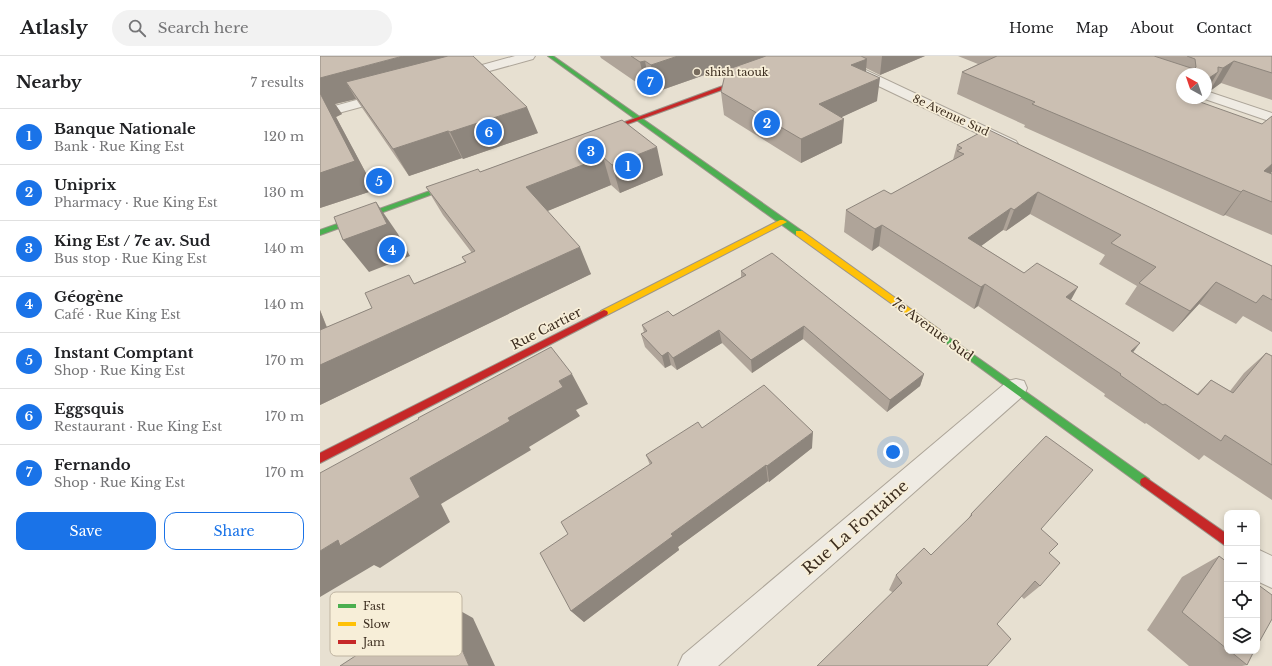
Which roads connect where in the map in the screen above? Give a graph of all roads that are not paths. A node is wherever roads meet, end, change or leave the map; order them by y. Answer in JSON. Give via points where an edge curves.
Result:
{"nodes":[{"id":1,"x":529,"y":56,"type":"edge"},
{"id":2,"x":550,"y":56,"type":"edge"},
{"id":3,"x":826,"y":56,"type":"edge"},
{"id":4,"x":759,"y":75,"type":"edge"},
{"id":5,"x":447,"y":79,"type":"edge"},
{"id":6,"x":402,"y":91,"type":"edge"},
{"id":7,"x":1212,"y":97,"type":"edge"},
{"id":8,"x":320,"y":114,"type":"edge"},
{"id":9,"x":638,"y":118,"type":"junction"},
{"id":10,"x":1272,"y":118,"type":"edge"},
{"id":11,"x":586,"y":137,"type":"edge"},
{"id":12,"x":1021,"y":149,"type":"edge"},
{"id":13,"x":468,"y":180,"type":"edge"},
{"id":14,"x":783,"y":222,"type":"junction"},
{"id":15,"x":320,"y":233,"type":"edge"},
{"id":16,"x":1016,"y":388,"type":"junction"},
{"id":17,"x":320,"y":458,"type":"edge"},
{"id":18,"x":1224,"y":539,"type":"edge"},
{"id":19,"x":1260,"y":565,"type":"edge"},
{"id":20,"x":1272,"y":574,"type":"edge"},
{"id":21,"x":694,"y":666,"type":"edge"}],
"edges":[{"from":1,"to":5,"type":"street"},
{"from":2,"to":9,"type":"street","name":"7e Avenue Sud"},
{"from":3,"to":12,"type":"street","name":"8e Avenue Sud"},
{"from":4,"to":9,"type":"street"},
{"from":6,"to":8,"type":"street"},
{"from":7,"to":10,"type":"street"},
{"from":9,"to":11,"type":"street"},
{"from":9,"to":14,"type":"street","name":"7e Avenue Sud"},
{"from":13,"to":15,"type":"street"},
{"from":14,"to":16,"type":"street","name":"7e Avenue Sud"},
{"from":14,"to":17,"type":"street","name":"Rue Cartier"},
{"from":16,"to":18,"type":"street","name":"7e Avenue Sud"},
{"from":16,"to":21,"type":"street","name":"Rue La Fontaine"},
{"from":19,"to":20,"type":"street"}]}
